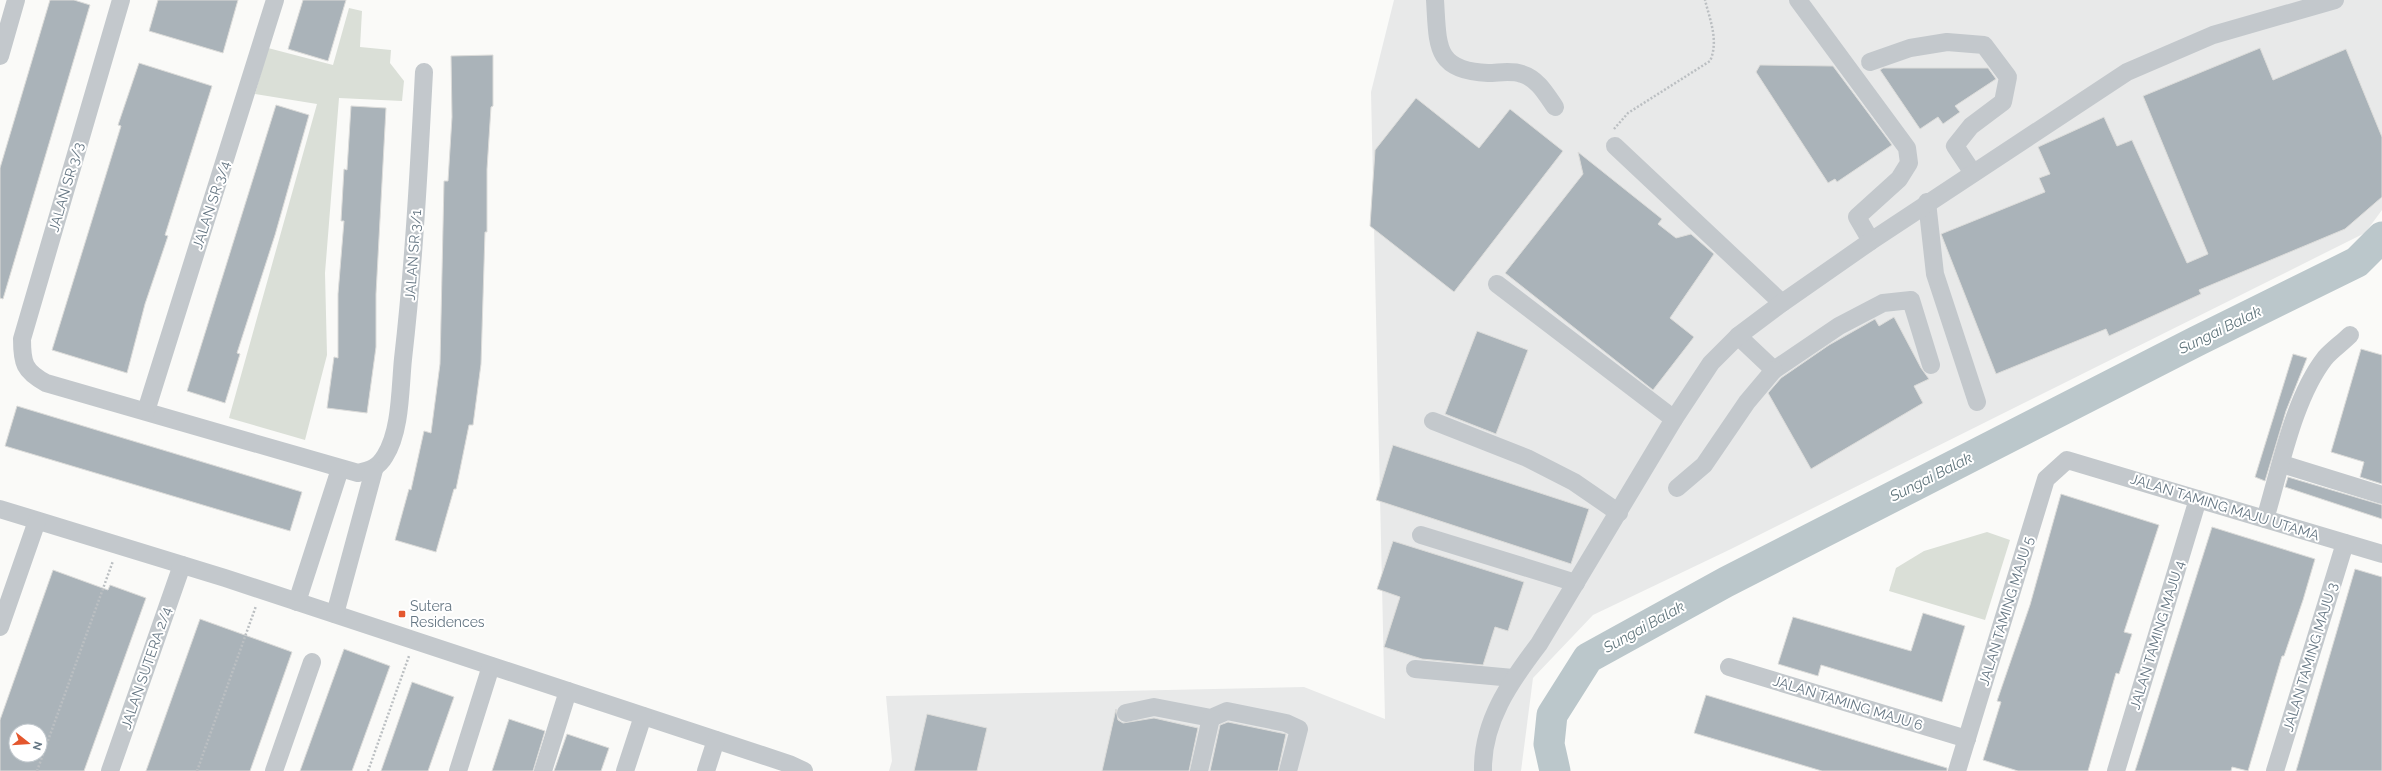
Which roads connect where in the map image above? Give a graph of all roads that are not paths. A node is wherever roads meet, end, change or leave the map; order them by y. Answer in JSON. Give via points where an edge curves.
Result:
{"nodes":[{"id":1,"x":16,"y":0,"type":"edge"},
{"id":2,"x":121,"y":0,"type":"edge"},
{"id":3,"x":275,"y":0,"type":"edge"},
{"id":4,"x":1435,"y":0,"type":"edge"},
{"id":5,"x":1798,"y":0,"type":"edge"},
{"id":6,"x":2335,"y":0,"type":"edge"},
{"id":7,"x":0,"y":56,"type":"edge"},
{"id":8,"x":1870,"y":62,"type":"dead end"},
{"id":9,"x":424,"y":72,"type":"dead end"},
{"id":10,"x":1556,"y":108,"type":"dead end"},
{"id":11,"x":1615,"y":146,"type":"road end"},
{"id":12,"x":1973,"y":173,"type":"junction"},
{"id":13,"x":1927,"y":202,"type":"junction"},
{"id":14,"x":1871,"y":240,"type":"junction"},
{"id":15,"x":1497,"y":284,"type":"dead end"},
{"id":16,"x":1782,"y":303,"type":"junction"},
{"id":17,"x":2350,"y":335,"type":"dead end"},
{"id":18,"x":1738,"y":336,"type":"junction"},
{"id":19,"x":1932,"y":365,"type":"dead end"},
{"id":20,"x":1774,"y":370,"type":"junction"},
{"id":21,"x":1977,"y":402,"type":"dead end"},
{"id":22,"x":146,"y":411,"type":"junction"},
{"id":23,"x":1674,"y":419,"type":"junction"},
{"id":24,"x":1433,"y":421,"type":"dead end"},
{"id":25,"x":2067,"y":460,"type":"joint"},
{"id":26,"x":2282,"y":464,"type":"junction"},
{"id":27,"x":340,"y":469,"type":"junction"},
{"id":28,"x":374,"y":470,"type":"junction"},
{"id":29,"x":1677,"y":488,"type":"dead end"},
{"id":30,"x":2382,"y":495,"type":"edge"},
{"id":31,"x":2198,"y":499,"type":"junction"},
{"id":32,"x":0,"y":509,"type":"edge"},
{"id":33,"x":1619,"y":513,"type":"junction"},
{"id":34,"x":2265,"y":519,"type":"junction"},
{"id":35,"x":37,"y":521,"type":"junction"},
{"id":36,"x":1421,"y":535,"type":"dead end"},
{"id":37,"x":2345,"y":543,"type":"junction"},
{"id":38,"x":2382,"y":554,"type":"edge"},
{"id":39,"x":182,"y":565,"type":"junction"},
{"id":40,"x":1576,"y":583,"type":"junction"},
{"id":41,"x":296,"y":602,"type":"junction"},
{"id":42,"x":335,"y":614,"type":"junction"},
{"id":43,"x":0,"y":627,"type":"edge"},
{"id":44,"x":312,"y":662,"type":"dead end"},
{"id":45,"x":491,"y":666,"type":"junction"},
{"id":46,"x":1728,"y":667,"type":"dead end"},
{"id":47,"x":1415,"y":669,"type":"dead end"},
{"id":48,"x":1514,"y":678,"type":"junction"},
{"id":49,"x":568,"y":691,"type":"junction"},
{"id":50,"x":1126,"y":712,"type":"dead end"},
{"id":51,"x":643,"y":716,"type":"junction"},
{"id":52,"x":1211,"y":718,"type":"junction"},
{"id":53,"x":1967,"y":739,"type":"junction"},
{"id":54,"x":716,"y":740,"type":"junction"},
{"id":55,"x":793,"y":769,"type":"edge"},
{"id":56,"x":110,"y":771,"type":"edge"},
{"id":57,"x":274,"y":771,"type":"edge"},
{"id":58,"x":458,"y":771,"type":"edge"},
{"id":59,"x":543,"y":771,"type":"edge"},
{"id":60,"x":626,"y":771,"type":"edge"},
{"id":61,"x":706,"y":771,"type":"edge"},
{"id":62,"x":1199,"y":771,"type":"edge"},
{"id":63,"x":1288,"y":771,"type":"edge"},
{"id":64,"x":1483,"y":771,"type":"edge"},
{"id":65,"x":1957,"y":771,"type":"edge"},
{"id":66,"x":2116,"y":771,"type":"edge"},
{"id":67,"x":2275,"y":771,"type":"edge"}],
"edges":[{"from":1,"to":7,"type":"street"},
{"from":2,"to":22,"type":"street","name":"JALAN SR 3/3","via":[[22,339],[22,358],[30,374],[46,383]]},
{"from":3,"to":22,"type":"street","name":"JALAN SR 3/4"},
{"from":4,"to":10,"type":"street","via":[[1437,36],[1442,54],[1455,67],[1477,72],[1522,74],[1539,85]]},
{"from":5,"to":14,"type":"street","via":[[1907,148],[1909,163],[1899,179],[1857,217]]},
{"from":6,"to":12,"type":"street","via":[[2213,35],[2127,72]]},
{"from":8,"to":12,"type":"street","via":[[1910,48],[1947,42],[1984,45],[2008,77],[2003,102],[1971,126],[1955,146]]},
{"from":9,"to":28,"type":"street","name":"JALAN SR 3/1","via":[[414,261],[398,411],[393,437],[385,456]]},
{"from":11,"to":16,"type":"street"},
{"from":12,"to":13,"type":"street"},
{"from":13,"to":14,"type":"street"},
{"from":13,"to":21,"type":"street","via":[[1935,274]]},
{"from":14,"to":16,"type":"street"},
{"from":15,"to":23,"type":"street"},
{"from":16,"to":18,"type":"street"},
{"from":17,"to":26,"type":"street","via":[[2325,358],[2310,380],[2297,412]]},
{"from":18,"to":20,"type":"street"},
{"from":18,"to":23,"type":"street","via":[[1711,363]]},
{"from":19,"to":20,"type":"street","via":[[1911,300],[1883,303],[1839,326]]},
{"from":20,"to":29,"type":"street","via":[[1747,402],[1704,465]]},
{"from":22,"to":27,"type":"street"},
{"from":23,"to":33,"type":"street"},
{"from":24,"to":33,"type":"street","via":[[1527,458],[1574,482]]},
{"from":25,"to":31,"type":"street","name":"JALAN TAMING MAJU UTAMA"},
{"from":25,"to":53,"type":"street","name":"JALAN TAMING MAJU 5","via":[[2046,479]]},
{"from":26,"to":30,"type":"street"},
{"from":26,"to":34,"type":"street"},
{"from":27,"to":28,"type":"street","via":[[358,473]]},
{"from":27,"to":41,"type":"street"},
{"from":28,"to":42,"type":"street"},
{"from":31,"to":34,"type":"street","name":"JALAN TAMING MAJU UTAMA"},
{"from":31,"to":66,"type":"street","name":"JALAN TAMING MAJU 4"},
{"from":32,"to":35,"type":"street"},
{"from":33,"to":40,"type":"street"},
{"from":34,"to":37,"type":"street","name":"JALAN TAMING MAJU UTAMA"},
{"from":35,"to":39,"type":"street"},
{"from":35,"to":43,"type":"street"},
{"from":36,"to":40,"type":"street"},
{"from":37,"to":38,"type":"street","name":"JALAN TAMING MAJU UTAMA"},
{"from":37,"to":67,"type":"street","name":"JALAN TAMING MAJU 3"},
{"from":39,"to":41,"type":"street"},
{"from":39,"to":56,"type":"street","name":"JALAN SUTERA 2/4"},
{"from":40,"to":48,"type":"street","via":[[1539,644]]},
{"from":41,"to":42,"type":"street"},
{"from":42,"to":45,"type":"street"},
{"from":44,"to":57,"type":"street"},
{"from":45,"to":49,"type":"street"},
{"from":45,"to":58,"type":"street"},
{"from":46,"to":53,"type":"street","name":"JALAN TAMING MAJU 6"},
{"from":47,"to":48,"type":"street"},
{"from":48,"to":64,"type":"street","via":[[1497,706],[1488,733]]},
{"from":49,"to":51,"type":"street"},
{"from":49,"to":59,"type":"street"},
{"from":50,"to":52,"type":"street","via":[[1154,707]]},
{"from":51,"to":54,"type":"street"},
{"from":51,"to":60,"type":"street"},
{"from":52,"to":62,"type":"street"},
{"from":52,"to":63,"type":"street","via":[[1227,711],[1286,722],[1298,730]]},
{"from":53,"to":65,"type":"street","name":"JALAN TAMING MAJU 5"},
{"from":54,"to":55,"type":"street"},
{"from":54,"to":61,"type":"street"}]}
